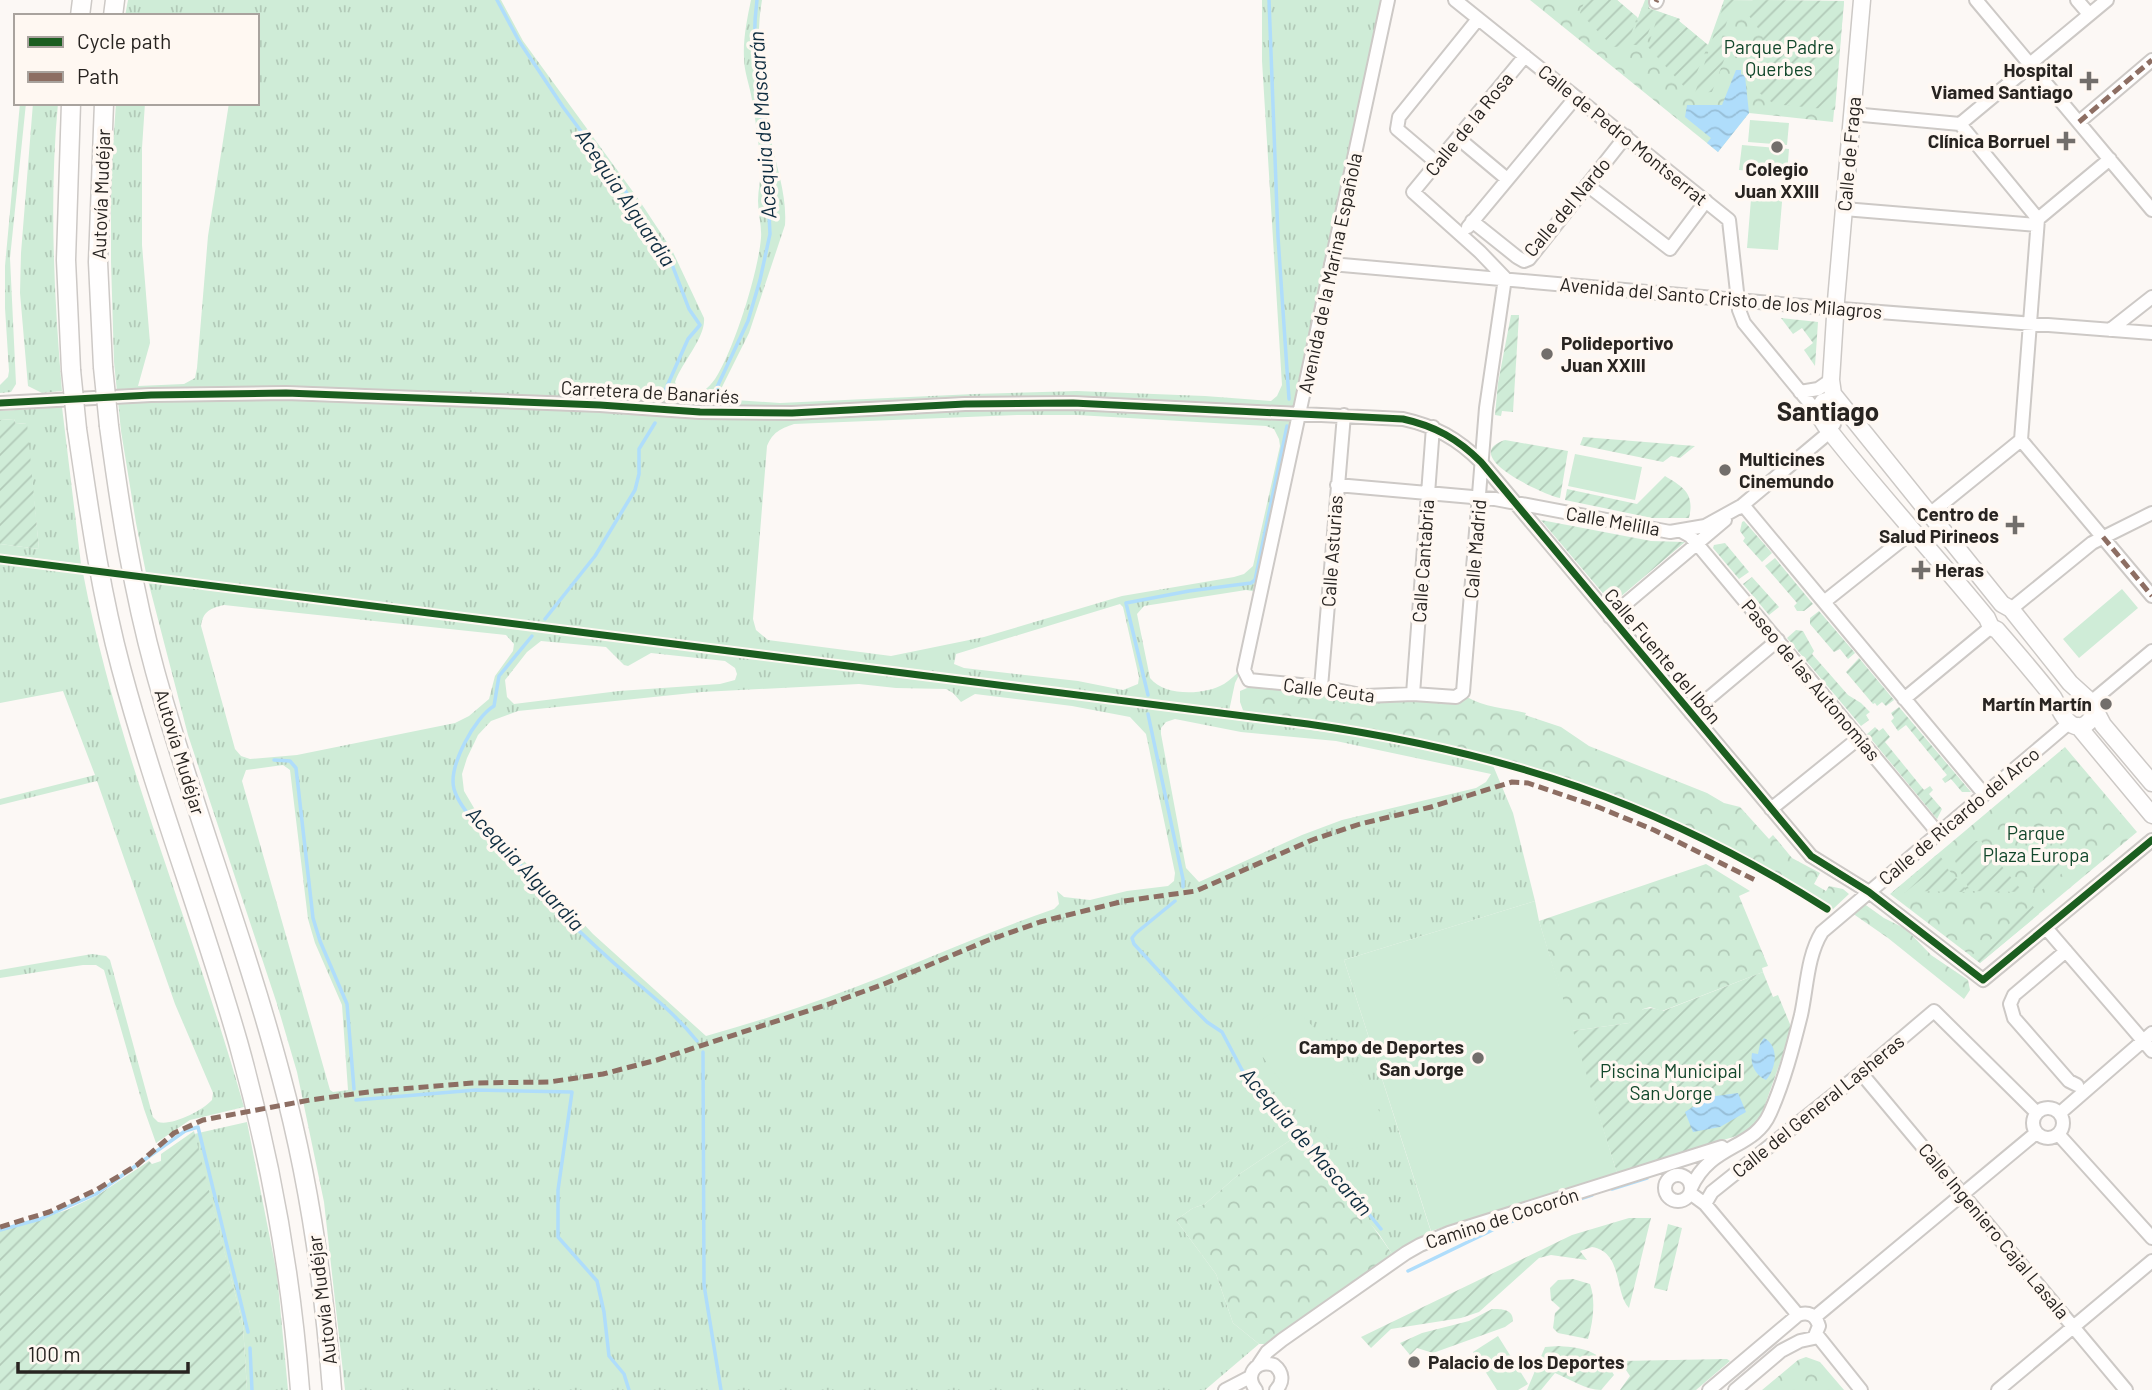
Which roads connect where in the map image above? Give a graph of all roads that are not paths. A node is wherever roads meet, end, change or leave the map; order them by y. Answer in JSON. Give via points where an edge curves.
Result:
{"nodes":[{"id":1,"x":1388,"y":0,"type":"edge"},
{"id":2,"x":1455,"y":0,"type":"edge"},
{"id":3,"x":1862,"y":0,"type":"edge"},
{"id":4,"x":1976,"y":0,"type":"edge"},
{"id":5,"x":2077,"y":0,"type":"edge"},
{"id":6,"x":2106,"y":0,"type":"edge"},
{"id":7,"x":2089,"y":14,"type":"junction"},
{"id":8,"x":1478,"y":19,"type":"junction"},
{"id":9,"x":1525,"y":56,"type":"junction"},
{"id":10,"x":2152,"y":61,"type":"edge"},
{"id":11,"x":2031,"y":65,"type":"junction"},
{"id":12,"x":1576,"y":97,"type":"junction"},
{"id":13,"x":71,"y":105,"type":"edge"},
{"id":14,"x":104,"y":105,"type":"edge"},
{"id":15,"x":1852,"y":114,"type":"junction"},
{"id":16,"x":2079,"y":122,"type":"junction"},
{"id":17,"x":1960,"y":124,"type":"junction"},
{"id":18,"x":1626,"y":136,"type":"junction"},
{"id":19,"x":1458,"y":138,"type":"junction"},
{"id":20,"x":2110,"y":159,"type":"junction"},
{"id":21,"x":1437,"y":163,"type":"junction"},
{"id":22,"x":1507,"y":179,"type":"junction"},
{"id":23,"x":1587,"y":185,"type":"junction"},
{"id":24,"x":1706,"y":201,"type":"junction"},
{"id":25,"x":1844,"y":209,"type":"junction"},
{"id":26,"x":2152,"y":210,"type":"edge"},
{"id":27,"x":1472,"y":221,"type":"junction"},
{"id":28,"x":2038,"y":222,"type":"junction"},
{"id":29,"x":1461,"y":235,"type":"junction"},
{"id":30,"x":1331,"y":264,"type":"junction"},
{"id":31,"x":1505,"y":278,"type":"junction"},
{"id":32,"x":2152,"y":297,"type":"edge"},
{"id":33,"x":1739,"y":300,"type":"junction"},
{"id":34,"x":1836,"y":309,"type":"junction"},
{"id":35,"x":2031,"y":324,"type":"junction"},
{"id":36,"x":2110,"y":330,"type":"junction"},
{"id":37,"x":2152,"y":333,"type":"edge"},
{"id":38,"x":1831,"y":380,"type":"junction"},
{"id":39,"x":1800,"y":392,"type":"junction"},
{"id":40,"x":1837,"y":400,"type":"junction"},
{"id":41,"x":0,"y":403,"type":"edge"},
{"id":42,"x":1817,"y":412,"type":"junction"},
{"id":43,"x":1299,"y":413,"type":"junction"},
{"id":44,"x":1344,"y":415,"type":"junction"},
{"id":45,"x":1433,"y":428,"type":"junction"},
{"id":46,"x":1829,"y":431,"type":"junction"},
{"id":47,"x":2021,"y":440,"type":"junction"},
{"id":48,"x":1481,"y":462,"type":"junction"},
{"id":49,"x":1337,"y":485,"type":"junction"},
{"id":50,"x":1428,"y":493,"type":"junction"},
{"id":51,"x":1479,"y":497,"type":"junction"},
{"id":52,"x":1513,"y":502,"type":"junction"},
{"id":53,"x":1742,"y":505,"type":"junction"},
{"id":54,"x":2152,"y":513,"type":"edge"},
{"id":55,"x":1929,"y":514,"type":"junction"},
{"id":56,"x":1912,"y":530,"type":"junction"},
{"id":57,"x":1681,"y":531,"type":"junction"},
{"id":58,"x":2103,"y":537,"type":"junction"},
{"id":59,"x":1698,"y":545,"type":"junction"},
{"id":60,"x":2152,"y":596,"type":"edge"},
{"id":61,"x":1824,"y":603,"type":"junction"},
{"id":62,"x":2009,"y":609,"type":"junction"},
{"id":63,"x":1611,"y":617,"type":"junction"},
{"id":64,"x":1992,"y":625,"type":"junction"},
{"id":65,"x":1778,"y":640,"type":"junction"},
{"id":66,"x":2152,"y":651,"type":"edge"},
{"id":67,"x":1244,"y":670,"type":"joint"},
{"id":68,"x":1321,"y":687,"type":"junction"},
{"id":69,"x":1413,"y":694,"type":"junction"},
{"id":70,"x":1461,"y":695,"type":"joint"},
{"id":71,"x":1905,"y":699,"type":"junction"},
{"id":72,"x":2089,"y":703,"type":"junction"},
{"id":73,"x":1690,"y":713,"type":"junction"},
{"id":74,"x":2070,"y":721,"type":"junction"},
{"id":75,"x":1859,"y":738,"type":"junction"},
{"id":76,"x":2152,"y":783,"type":"edge"},
{"id":77,"x":1984,"y":794,"type":"junction"},
{"id":78,"x":1771,"y":809,"type":"junction"},
{"id":79,"x":2152,"y":815,"type":"edge"},
{"id":80,"x":1938,"y":833,"type":"junction"},
{"id":81,"x":2152,"y":840,"type":"edge"},
{"id":82,"x":1869,"y":892,"type":"junction"},
{"id":83,"x":2046,"y":928,"type":"junction"},
{"id":84,"x":2066,"y":951,"type":"junction"},
{"id":85,"x":2150,"y":1040,"type":"edge"},
{"id":86,"x":1861,"y":1073,"type":"junction"},
{"id":87,"x":2077,"y":1085,"type":"dead end"},
{"id":88,"x":2037,"y":1113,"type":"junction"},
{"id":89,"x":2060,"y":1113,"type":"junction"},
{"id":90,"x":2036,"y":1133,"type":"junction"},
{"id":91,"x":2059,"y":1135,"type":"junction"},
{"id":92,"x":1740,"y":1142,"type":"junction"},
{"id":93,"x":1712,"y":1150,"type":"junction"},
{"id":94,"x":1656,"y":1169,"type":"junction"},
{"id":95,"x":1676,"y":1176,"type":"junction"},
{"id":96,"x":1691,"y":1191,"type":"junction"},
{"id":97,"x":1963,"y":1196,"type":"junction"},
{"id":98,"x":1705,"y":1204,"type":"junction"},
{"id":99,"x":2152,"y":1238,"type":"edge"},
{"id":100,"x":2152,"y":1261,"type":"edge"},
{"id":101,"x":1796,"y":1316,"type":"junction"},
{"id":102,"x":1815,"y":1317,"type":"junction"},
{"id":103,"x":2073,"y":1326,"type":"junction"},
{"id":104,"x":1817,"y":1335,"type":"junction"},
{"id":105,"x":1800,"y":1340,"type":"junction"},
{"id":106,"x":1259,"y":1364,"type":"junction"},
{"id":107,"x":1250,"y":1377,"type":"junction"},
{"id":108,"x":300,"y":1390,"type":"edge"},
{"id":109,"x":332,"y":1390,"type":"edge"},
{"id":110,"x":1225,"y":1390,"type":"edge"},
{"id":111,"x":1256,"y":1390,"type":"edge"},
{"id":112,"x":1276,"y":1390,"type":"edge"},
{"id":113,"x":1709,"y":1390,"type":"edge"},
{"id":114,"x":1736,"y":1390,"type":"edge"},
{"id":115,"x":1861,"y":1390,"type":"edge"},
{"id":116,"x":1998,"y":1390,"type":"edge"},
{"id":117,"x":2126,"y":1390,"type":"edge"}],
"edges":[{"from":1,"to":30,"type":"street","name":"Avenida de la Marina Española"},
{"from":2,"to":8,"type":"street","name":"Calle de Pedro Montserrat"},
{"from":3,"to":15,"type":"main road","name":"Calle de Fraga"},
{"from":4,"to":11,"type":"street"},
{"from":5,"to":7,"type":"street"},
{"from":6,"to":7,"type":"street"},
{"from":7,"to":11,"type":"street"},
{"from":8,"to":9,"type":"street","name":"Calle de Pedro Montserrat"},
{"from":8,"to":21,"type":"street","via":[[1399,117],[1397,129]]},
{"from":9,"to":12,"type":"street","name":"Calle de Pedro Montserrat"},
{"from":9,"to":19,"type":"street","name":"Calle de la Rosa"},
{"from":10,"to":16,"type":"street"},
{"from":11,"to":16,"type":"street"},
{"from":11,"to":17,"type":"street"},
{"from":12,"to":18,"type":"street","name":"Calle de Pedro Montserrat"},
{"from":12,"to":22,"type":"street"},
{"from":13,"to":108,"type":"highway","name":"Autovía Mudéjar","bridge":true,"via":[[66,248],[71,370],[93,541],[144,750],[224,996],[261,1132],[284,1248]]},
{"from":14,"to":109,"type":"highway","name":"Autovía Mudéjar","bridge":true,"via":[[98,262],[103,367],[127,546],[171,728],[282,1078],[319,1262]]},
{"from":15,"to":17,"type":"street"},
{"from":15,"to":25,"type":"main road","name":"Calle de Fraga"},
{"from":16,"to":20,"type":"street"},
{"from":17,"to":28,"type":"street"},
{"from":18,"to":23,"type":"street","name":"Calle del Nardo"},
{"from":18,"to":24,"type":"street","name":"Calle de Pedro Montserrat"},
{"from":19,"to":21,"type":"street","name":"Calle de la Rosa"},
{"from":19,"to":22,"type":"street"},
{"from":20,"to":26,"type":"street"},
{"from":20,"to":28,"type":"street"},
{"from":21,"to":29,"type":"street","name":"Calle de la Rosa","via":[[1413,192]]},
{"from":22,"to":27,"type":"street"},
{"from":23,"to":24,"type":"street","via":[[1670,249]]},
{"from":23,"to":27,"type":"street","name":"Calle del Nardo","via":[[1524,261]]},
{"from":24,"to":33,"type":"street","name":"Calle de Pedro Montserrat","via":[[1730,223]]},
{"from":25,"to":28,"type":"street"},
{"from":25,"to":34,"type":"main road","name":"Calle de Fraga"},
{"from":27,"to":29,"type":"street"},
{"from":28,"to":35,"type":"street"},
{"from":29,"to":31,"type":"street"},
{"from":30,"to":31,"type":"street","name":"Avenida del Santo Cristo de los Milagros"},
{"from":30,"to":43,"type":"street","name":"Avenida de la Marina Española"},
{"from":31,"to":33,"type":"street","name":"Avenida del Santo Cristo de los Milagros"},
{"from":31,"to":48,"type":"street","name":"Calle Madrid"},
{"from":32,"to":36,"type":"street"},
{"from":33,"to":34,"type":"street","name":"Avenida del Santo Cristo de los Milagros"},
{"from":33,"to":39,"type":"street","name":"Calle de Pedro Montserrat","via":[[1747,328]]},
{"from":34,"to":35,"type":"street","name":"Avenida del Santo Cristo de los Milagros"},
{"from":34,"to":38,"type":"main road","name":"Calle de Fraga"},
{"from":35,"to":36,"type":"street","name":"Avenida del Santo Cristo de los Milagros"},
{"from":35,"to":47,"type":"street"},
{"from":36,"to":37,"type":"street","name":"Avenida del Santo Cristo de los Milagros"},
{"from":38,"to":39,"type":"street","via":[[1818,389]]},
{"from":38,"to":40,"type":"main road","name":"Calle de Fraga"},
{"from":39,"to":42,"type":"street","name":"Calle de Pedro Montserrat"},
{"from":40,"to":42,"type":"main road","via":[[1823,402]]},
{"from":40,"to":46,"type":"street","via":[[1837,419]]},
{"from":40,"to":55,"type":"main road"},
{"from":41,"to":43,"type":"street","name":"Carretera de Banariés","via":[[236,393],[700,412],[1073,403]]},
{"from":42,"to":46,"type":"main road"},
{"from":43,"to":44,"type":"street","name":"Calle Fuente del Ibón"},
{"from":43,"to":67,"type":"street","name":"Avenida de la Marina Española"},
{"from":44,"to":45,"type":"street","name":"Calle Fuente del Ibón","via":[[1404,419]]},
{"from":44,"to":49,"type":"street","name":"Calle Asturias"},
{"from":45,"to":48,"type":"street","name":"Calle Fuente del Ibón","via":[[1459,442]]},
{"from":45,"to":50,"type":"street","name":"Calle Cantabria"},
{"from":46,"to":53,"type":"street"},
{"from":46,"to":56,"type":"main road"},
{"from":47,"to":55,"type":"street"},
{"from":47,"to":58,"type":"street"},
{"from":48,"to":51,"type":"street","name":"Calle Madrid"},
{"from":48,"to":52,"type":"street","name":"Calle Fuente del Ibón"},
{"from":49,"to":50,"type":"street","name":"Calle Melilla"},
{"from":49,"to":68,"type":"street","name":"Calle Asturias"},
{"from":50,"to":51,"type":"street","name":"Calle Melilla"},
{"from":50,"to":69,"type":"street","name":"Calle Cantabria"},
{"from":51,"to":52,"type":"street","name":"Calle Melilla"},
{"from":51,"to":70,"type":"street","name":"Calle Madrid"},
{"from":52,"to":57,"type":"street","name":"Calle Melilla"},
{"from":52,"to":63,"type":"street","name":"Calle Fuente del Ibón"},
{"from":53,"to":57,"type":"street","name":"Calle Melilla","via":[[1714,522]]},
{"from":53,"to":59,"type":"street"},
{"from":53,"to":61,"type":"street"},
{"from":54,"to":58,"type":"street"},
{"from":55,"to":56,"type":"main road","via":[[1932,527],[1927,533]]},
{"from":55,"to":56,"type":"main road","via":[[1912,511],[1908,517]]},
{"from":55,"to":62,"type":"main road"},
{"from":56,"to":61,"type":"street"},
{"from":56,"to":64,"type":"main road"},
{"from":57,"to":59,"type":"street","name":"Paseo de las Autonomías"},
{"from":58,"to":60,"type":"street"},
{"from":58,"to":62,"type":"street"},
{"from":59,"to":63,"type":"street"},
{"from":59,"to":65,"type":"street","name":"Paseo de las Autonomías"},
{"from":61,"to":71,"type":"street"},
{"from":62,"to":64,"type":"main road","via":[[1993,606]]},
{"from":62,"to":64,"type":"main road","via":[[2010,627]]},
{"from":62,"to":72,"type":"main road"},
{"from":63,"to":73,"type":"street","name":"Calle Fuente del Ibón"},
{"from":64,"to":71,"type":"street"},
{"from":64,"to":74,"type":"main road"},
{"from":65,"to":73,"type":"street"},
{"from":65,"to":75,"type":"street","name":"Paseo de las Autonomías"},
{"from":66,"to":72,"type":"street"},
{"from":67,"to":68,"type":"street","name":"Calle Ceuta","via":[[1246,678],[1253,681]]},
{"from":68,"to":69,"type":"street","name":"Calle Ceuta","via":[[1366,696]]},
{"from":69,"to":70,"type":"street","name":"Calle Ceuta"},
{"from":71,"to":77,"type":"street"},
{"from":72,"to":74,"type":"main road","via":[[2091,720]]},
{"from":72,"to":74,"type":"main road","via":[[2077,696],[2068,700]]},
{"from":72,"to":76,"type":"main road"},
{"from":73,"to":78,"type":"street","name":"Calle Fuente del Ibón"},
{"from":74,"to":77,"type":"street","name":"Calle de Ricardo del Arco"},
{"from":74,"to":79,"type":"main road"},
{"from":75,"to":78,"type":"street"},
{"from":75,"to":80,"type":"street","name":"Paseo de las Autonomías"},
{"from":77,"to":80,"type":"street","name":"Calle de Ricardo del Arco"},
{"from":78,"to":82,"type":"street","name":"Calle Fuente del Ibón","via":[[1811,856]]},
{"from":80,"to":82,"type":"street","name":"Calle de Ricardo del Arco"},
{"from":81,"to":83,"type":"street"},
{"from":82,"to":83,"type":"street","name":"Calle Fuente del Ibón","via":[[1983,980]]},
{"from":82,"to":92,"type":"street","name":"Calle de Ricardo del Arco","via":[[1817,940],[1801,1014],[1770,1114],[1758,1130]]},
{"from":83,"to":84,"type":"street"},
{"from":84,"to":85,"type":"street"},
{"from":84,"to":87,"type":"street","via":[[2014,995],[2010,1004],[2014,1018]]},
{"from":85,"to":89,"type":"street"},
{"from":86,"to":88,"type":"street","name":"Calle del General Lasheras","via":[[1934,1011]]},
{"from":86,"to":97,"type":"street","name":"Calle Ingeniero Cajal Lasala"},
{"from":86,"to":98,"type":"street","name":"Calle del General Lasheras","via":[[1712,1192]]},
{"from":88,"to":89,"type":"street","via":[[2048,1108]]},
{"from":88,"to":90,"type":"street"},
{"from":89,"to":91,"type":"street","via":[[2064,1124]]},
{"from":90,"to":91,"type":"street","via":[[2047,1139]]},
{"from":90,"to":97,"type":"street"},
{"from":91,"to":99,"type":"street"},
{"from":92,"to":93,"type":"street","name":"Camino de Cocorón"},
{"from":92,"to":96,"type":"street","name":"Calle de Ricardo del Arco","via":[[1709,1161]]},
{"from":93,"to":94,"type":"street","name":"Camino de Cocorón"},
{"from":93,"to":95,"type":"street","name":"Camino de Cocorón"},
{"from":94,"to":95,"type":"street"},
{"from":94,"to":106,"type":"street","name":"Camino de Cocorón","via":[[1420,1245],[1282,1340]]},
{"from":95,"to":96,"type":"street","via":[[1689,1181]]},
{"from":95,"to":96,"type":"street","via":[[1665,1187],[1668,1197],[1680,1202]]},
{"from":96,"to":98,"type":"street"},
{"from":97,"to":102,"type":"street"},
{"from":97,"to":103,"type":"street","name":"Calle Ingeniero Cajal Lasala"},
{"from":98,"to":101,"type":"street"},
{"from":100,"to":103,"type":"street"},
{"from":101,"to":102,"type":"street","via":[[1807,1313]]},
{"from":101,"to":105,"type":"street","via":[[1791,1331]]},
{"from":101,"to":113,"type":"street"},
{"from":102,"to":104,"type":"street"},
{"from":103,"to":116,"type":"street"},
{"from":103,"to":117,"type":"street","name":"Calle Ingeniero Cajal Lasala"},
{"from":104,"to":105,"type":"street"},
{"from":104,"to":115,"type":"street"},
{"from":105,"to":114,"type":"street"},
{"from":106,"to":107,"type":"street","name":"Camino de Cocorón"},
{"from":106,"to":112,"type":"street","via":[[1278,1368],[1282,1378]]},
{"from":107,"to":110,"type":"street"},
{"from":107,"to":111,"type":"street"}]}
